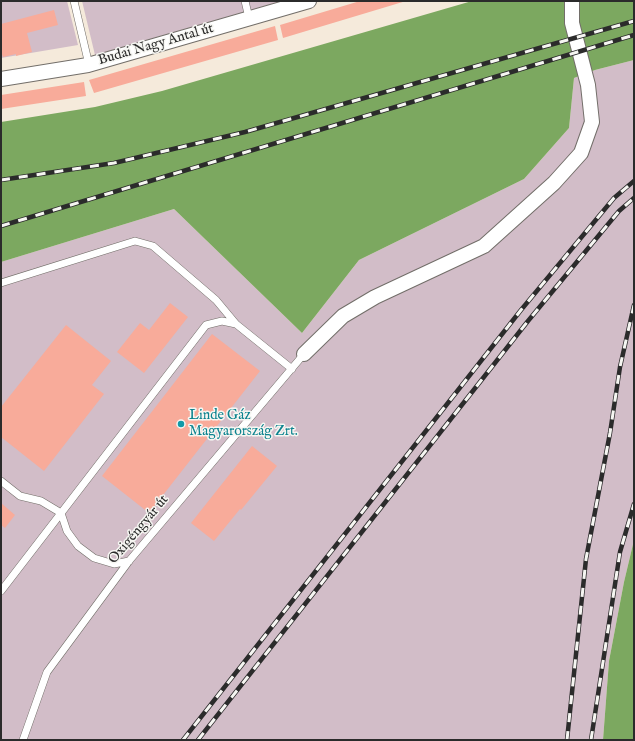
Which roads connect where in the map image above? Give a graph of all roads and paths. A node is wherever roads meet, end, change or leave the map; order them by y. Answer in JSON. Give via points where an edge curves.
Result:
{"nodes":[{"id":1,"x":74,"y":1,"type":"edge"},
{"id":2,"x":245,"y":1,"type":"edge"},
{"id":3,"x":309,"y":1,"type":"edge"},
{"id":4,"x":572,"y":1,"type":"edge"},
{"id":5,"x":249,"y":18,"type":"junction"},
{"id":6,"x":89,"y":65,"type":"junction"},
{"id":7,"x":1,"y":79,"type":"edge"},
{"id":8,"x":1,"y":283,"type":"edge"},
{"id":9,"x":236,"y":324,"type":"junction"},
{"id":10,"x":304,"y":354,"type":"joint"},
{"id":11,"x":292,"y":369,"type":"junction"},
{"id":12,"x":1,"y":481,"type":"edge"},
{"id":13,"x":61,"y":513,"type":"junction"},
{"id":14,"x":129,"y":561,"type":"junction"},
{"id":15,"x":1,"y":592,"type":"edge"},
{"id":16,"x":23,"y":740,"type":"edge"}],
"edges":[{"from":1,"to":6,"type":"lane"},
{"from":2,"to":5,"type":"lane"},
{"from":3,"to":5,"type":"street","name":"Budai Nagy Antal út"},
{"from":4,"to":10,"type":"street","via":[[572,23],[588,85],[592,122],[581,153],[554,183],[484,246],[375,297],[343,316]]},
{"from":5,"to":6,"type":"street","name":"Budai Nagy Antal út"},
{"from":6,"to":7,"type":"street","name":"Budai Nagy Antal út"},
{"from":8,"to":9,"type":"lane","via":[[135,241],[153,246],[216,300]]},
{"from":9,"to":11,"type":"lane"},
{"from":9,"to":13,"type":"lane","via":[[222,321],[206,325]]},
{"from":10,"to":11,"type":"lane","name":"Oxigéngyár út"},
{"from":11,"to":14,"type":"lane","name":"Oxigéngyár út"},
{"from":12,"to":13,"type":"lane","via":[[20,496],[40,501]]},
{"from":13,"to":14,"type":"lane","via":[[67,531],[78,546],[94,558],[114,564]]},
{"from":13,"to":15,"type":"lane"},
{"from":14,"to":16,"type":"lane","name":"Oxigéngyár út","via":[[48,672]]}]}
